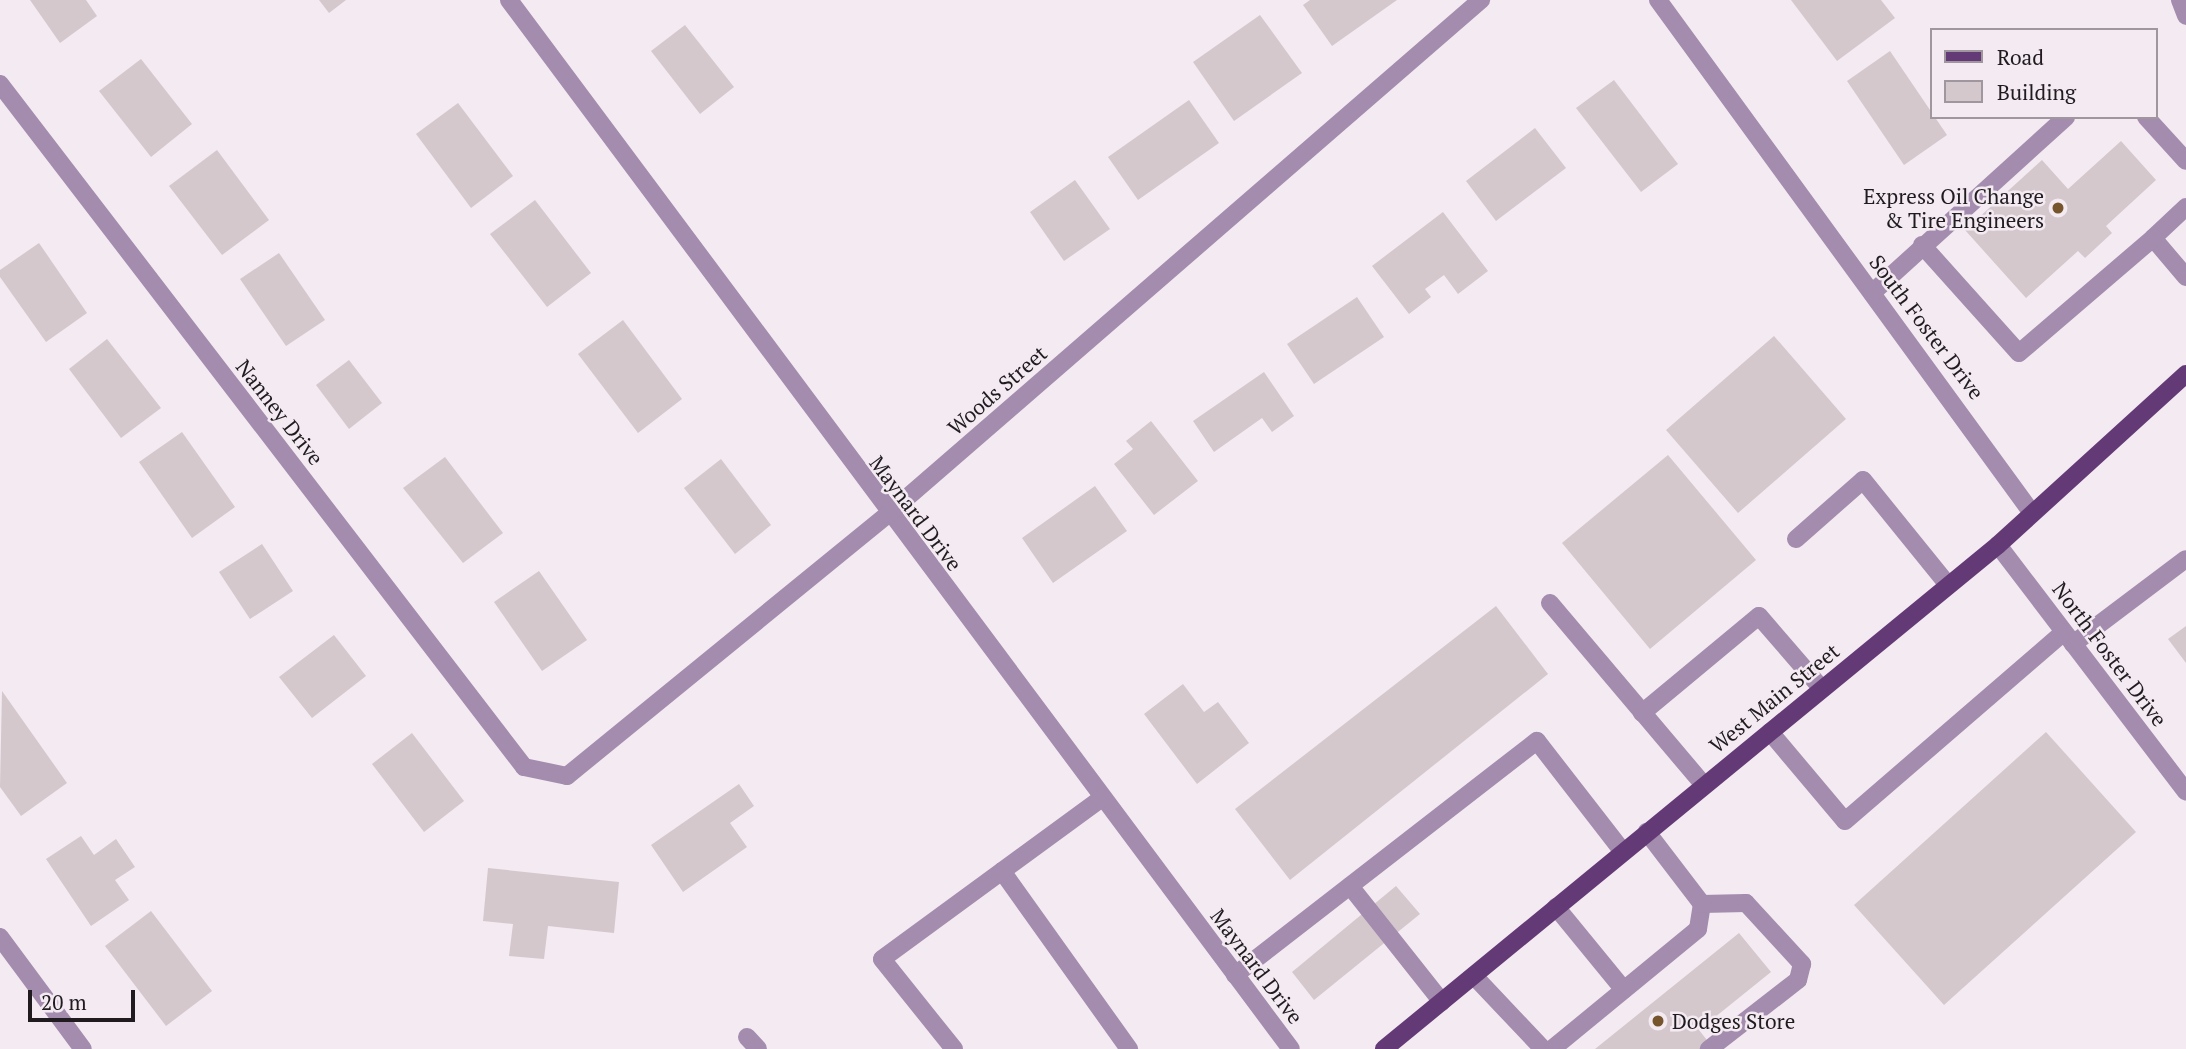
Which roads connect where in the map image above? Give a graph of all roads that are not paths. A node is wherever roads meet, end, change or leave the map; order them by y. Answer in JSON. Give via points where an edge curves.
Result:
{"nodes":[{"id":1,"x":509,"y":0,"type":"edge"},
{"id":2,"x":1481,"y":0,"type":"edge"},
{"id":3,"x":1658,"y":0,"type":"edge"},
{"id":4,"x":2180,"y":0,"type":"edge"},
{"id":5,"x":2186,"y":16,"type":"edge"},
{"id":6,"x":0,"y":85,"type":"edge"},
{"id":7,"x":2064,"y":119,"type":"edge"},
{"id":8,"x":2148,"y":119,"type":"edge"},
{"id":9,"x":2186,"y":162,"type":"edge"},
{"id":10,"x":2186,"y":206,"type":"edge"},
{"id":11,"x":2153,"y":238,"type":"junction"},
{"id":12,"x":1922,"y":245,"type":"junction"},
{"id":13,"x":2186,"y":277,"type":"edge"},
{"id":14,"x":1872,"y":293,"type":"junction"},
{"id":15,"x":2186,"y":374,"type":"edge"},
{"id":16,"x":2032,"y":513,"type":"junction"},
{"id":17,"x":888,"y":514,"type":"junction"},
{"id":18,"x":1796,"y":539,"type":"dead end"},
{"id":19,"x":1998,"y":545,"type":"junction"},
{"id":20,"x":2186,"y":559,"type":"edge"},
{"id":21,"x":1948,"y":585,"type":"junction"},
{"id":22,"x":1550,"y":603,"type":"dead end"},
{"id":23,"x":2069,"y":638,"type":"junction"},
{"id":24,"x":1822,"y":688,"type":"junction"},
{"id":25,"x":1642,"y":713,"type":"junction"},
{"id":26,"x":1770,"y":732,"type":"junction"},
{"id":27,"x":524,"y":767,"type":"joint"},
{"id":28,"x":1704,"y":785,"type":"junction"},
{"id":29,"x":2186,"y":792,"type":"edge"},
{"id":30,"x":1102,"y":798,"type":"junction"},
{"id":31,"x":1647,"y":832,"type":"junction"},
{"id":32,"x":1623,"y":852,"type":"junction"},
{"id":33,"x":1002,"y":871,"type":"junction"},
{"id":34,"x":1350,"y":886,"type":"junction"},
{"id":35,"x":1702,"y":904,"type":"junction"},
{"id":36,"x":1556,"y":907,"type":"junction"},
{"id":37,"x":0,"y":937,"type":"edge"},
{"id":38,"x":1235,"y":975,"type":"junction"},
{"id":39,"x":1474,"y":976,"type":"junction"},
{"id":40,"x":1624,"y":990,"type":"junction"},
{"id":41,"x":1442,"y":1002,"type":"junction"},
{"id":42,"x":83,"y":1049,"type":"edge"},
{"id":43,"x":954,"y":1049,"type":"edge"},
{"id":44,"x":1129,"y":1049,"type":"edge"},
{"id":45,"x":1291,"y":1049,"type":"edge"},
{"id":46,"x":1384,"y":1049,"type":"edge"},
{"id":47,"x":1543,"y":1049,"type":"edge"},
{"id":48,"x":1552,"y":1049,"type":"edge"},
{"id":49,"x":1709,"y":1049,"type":"edge"}],
"edges":[{"from":1,"to":17,"type":"street","name":"Maynard Drive"},
{"from":2,"to":17,"type":"street","name":"Woods Street"},
{"from":3,"to":14,"type":"street","name":"South Foster Drive"},
{"from":4,"to":5,"type":"street"},
{"from":6,"to":27,"type":"street","name":"Nanney Drive"},
{"from":7,"to":12,"type":"street"},
{"from":8,"to":9,"type":"street"},
{"from":10,"to":11,"type":"street"},
{"from":11,"to":12,"type":"street","via":[[2019,353]]},
{"from":11,"to":13,"type":"street"},
{"from":12,"to":14,"type":"street"},
{"from":14,"to":16,"type":"street","name":"South Foster Drive"},
{"from":15,"to":16,"type":"main road","name":"West Main Street"},
{"from":16,"to":19,"type":"main road","name":"West Main Street"},
{"from":17,"to":27,"type":"street","name":"Woods Street","via":[[567,776]]},
{"from":17,"to":30,"type":"street","name":"Maynard Drive"},
{"from":18,"to":21,"type":"street","via":[[1863,480]]},
{"from":19,"to":21,"type":"main road","name":"West Main Street"},
{"from":19,"to":23,"type":"street","name":"North Foster Drive"},
{"from":20,"to":23,"type":"street"},
{"from":21,"to":24,"type":"main road","name":"West Main Street"},
{"from":22,"to":25,"type":"street"},
{"from":23,"to":26,"type":"street","via":[[1845,821]]},
{"from":23,"to":29,"type":"street","name":"North Foster Drive"},
{"from":24,"to":25,"type":"street","via":[[1759,617]]},
{"from":24,"to":26,"type":"main road","name":"West Main Street"},
{"from":25,"to":28,"type":"street"},
{"from":26,"to":28,"type":"main road","name":"West Main Street"},
{"from":28,"to":31,"type":"main road","name":"West Main Street"},
{"from":30,"to":33,"type":"street"},
{"from":30,"to":38,"type":"street","name":"Maynard Drive"},
{"from":31,"to":32,"type":"main road","name":"West Main Street"},
{"from":31,"to":35,"type":"street"},
{"from":32,"to":34,"type":"street","via":[[1537,741]]},
{"from":32,"to":36,"type":"main road","name":"West Main Street"},
{"from":33,"to":43,"type":"street","via":[[882,959]]},
{"from":33,"to":44,"type":"street"},
{"from":34,"to":38,"type":"street"},
{"from":34,"to":41,"type":"street"},
{"from":35,"to":40,"type":"street","via":[[1698,929]]},
{"from":35,"to":49,"type":"street","via":[[1746,903],[1802,964],[1798,980]]},
{"from":36,"to":39,"type":"main road","name":"West Main Street"},
{"from":36,"to":40,"type":"street"},
{"from":37,"to":42,"type":"street"},
{"from":38,"to":45,"type":"street","name":"Maynard Drive"},
{"from":39,"to":41,"type":"main road","name":"West Main Street"},
{"from":39,"to":47,"type":"street"},
{"from":40,"to":48,"type":"street"},
{"from":41,"to":46,"type":"main road","name":"West Main Street"}]}
